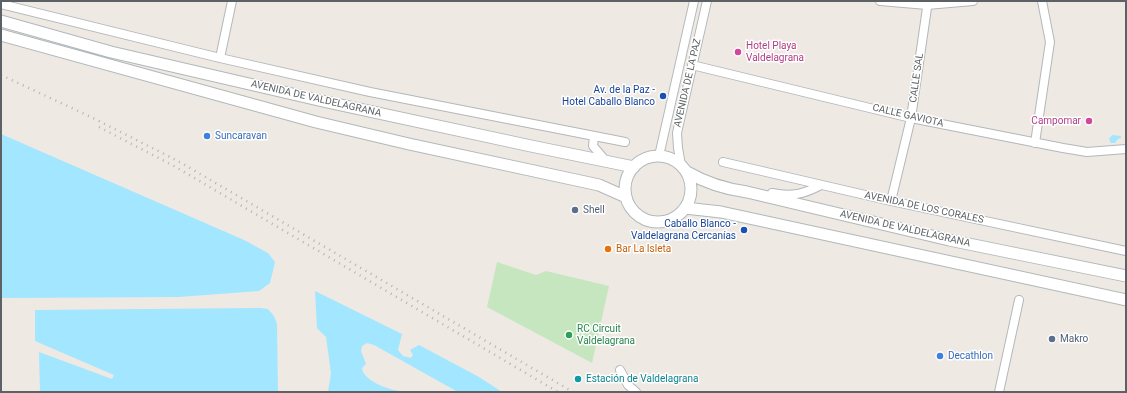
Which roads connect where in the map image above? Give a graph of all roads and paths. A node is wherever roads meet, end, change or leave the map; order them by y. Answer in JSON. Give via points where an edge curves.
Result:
{"nodes":[{"id":1,"x":232,"y":1,"type":"edge"},
{"id":2,"x":694,"y":1,"type":"edge"},
{"id":3,"x":707,"y":1,"type":"edge"},
{"id":4,"x":880,"y":1,"type":"edge"},
{"id":5,"x":973,"y":1,"type":"edge"},
{"id":6,"x":1042,"y":1,"type":"edge"},
{"id":7,"x":928,"y":3,"type":"edge"},
{"id":8,"x":1,"y":4,"type":"edge"},
{"id":9,"x":1,"y":21,"type":"edge"},
{"id":10,"x":1,"y":35,"type":"edge"},
{"id":11,"x":220,"y":58,"type":"junction"},
{"id":12,"x":692,"y":65,"type":"junction"},
{"id":13,"x":911,"y":118,"type":"junction"},
{"id":14,"x":594,"y":136,"type":"junction"},
{"id":15,"x":626,"y":142,"type":"dead end"},
{"id":16,"x":1036,"y":143,"type":"junction"},
{"id":17,"x":1126,"y":149,"type":"edge"},
{"id":18,"x":659,"y":156,"type":"junction"},
{"id":19,"x":605,"y":160,"type":"junction"},
{"id":20,"x":723,"y":162,"type":"dead end"},
{"id":21,"x":634,"y":167,"type":"junction"},
{"id":22,"x":684,"y":169,"type":"junction"},
{"id":23,"x":821,"y":185,"type":"junction"},
{"id":24,"x":747,"y":192,"type":"junction"},
{"id":25,"x":626,"y":197,"type":"junction"},
{"id":26,"x":891,"y":201,"type":"junction"},
{"id":27,"x":685,"y":208,"type":"junction"},
{"id":28,"x":1126,"y":251,"type":"edge"},
{"id":29,"x":1126,"y":276,"type":"edge"},
{"id":30,"x":1019,"y":300,"type":"dead end"},
{"id":31,"x":1126,"y":300,"type":"edge"},
{"id":32,"x":620,"y":370,"type":"dead end"},
{"id":33,"x":636,"y":392,"type":"edge"},
{"id":34,"x":999,"y":392,"type":"edge"}],
"edges":[{"from":1,"to":11,"type":"street"},
{"from":2,"to":18,"type":"street","name":"AVENIDA DE LA PAZ"},
{"from":3,"to":12,"type":"street","name":"AVENIDA DE LA PAZ"},
{"from":4,"to":7,"type":"street"},
{"from":5,"to":7,"type":"street"},
{"from":6,"to":16,"type":"street","via":[[1050,42]]},
{"from":7,"to":13,"type":"street","name":"CALLE SAL"},
{"from":8,"to":11,"type":"street"},
{"from":9,"to":19,"type":"main road","name":"AVENIDA DE VALDELAGRANA","via":[[111,52],[327,102]]},
{"from":10,"to":25,"type":"main road","name":"AVENIDA DE VALDELAGRANA","via":[[316,122],[598,185]]},
{"from":11,"to":14,"type":"street","via":[[370,92]]},
{"from":12,"to":13,"type":"street","name":"CALLE GAVIOTA"},
{"from":12,"to":22,"type":"street","name":"AVENIDA DE LA PAZ","via":[[677,133]]},
{"from":13,"to":16,"type":"street","name":"CALLE GAVIOTA"},
{"from":13,"to":26,"type":"street","name":"CALLE SAL"},
{"from":14,"to":15,"type":"street"},
{"from":14,"to":19,"type":"street","via":[[593,146]]},
{"from":16,"to":17,"type":"street","name":"CALLE GAVIOTA","via":[[1087,152]]},
{"from":18,"to":21,"type":"main road","via":[[641,161]]},
{"from":18,"to":22,"type":"main road","via":[[674,160]]},
{"from":19,"to":21,"type":"main road","name":"AVENIDA DE VALDELAGRANA"},
{"from":20,"to":23,"type":"street","name":"AVENIDA DE LOS CORALES"},
{"from":21,"to":25,"type":"main road","via":[[628,176]]},
{"from":22,"to":24,"type":"main road","name":"AVENIDA DE VALDELAGRANA","via":[[701,180],[725,189]]},
{"from":22,"to":27,"type":"main road","via":[[690,180],[691,190]]},
{"from":23,"to":24,"type":"street","via":[[806,193],[781,195],[762,191]]},
{"from":23,"to":26,"type":"street","name":"AVENIDA DE LOS CORALES"},
{"from":24,"to":29,"type":"main road","name":"AVENIDA DE VALDELAGRANA","via":[[949,240]]},
{"from":25,"to":27,"type":"main road","via":[[634,211],[651,221],[670,220]]},
{"from":26,"to":28,"type":"street","name":"AVENIDA DE LOS CORALES"},
{"from":27,"to":31,"type":"main road","via":[[726,213]]},
{"from":30,"to":34,"type":"street"},
{"from":32,"to":33,"type":"street","via":[[628,385]]}]}
